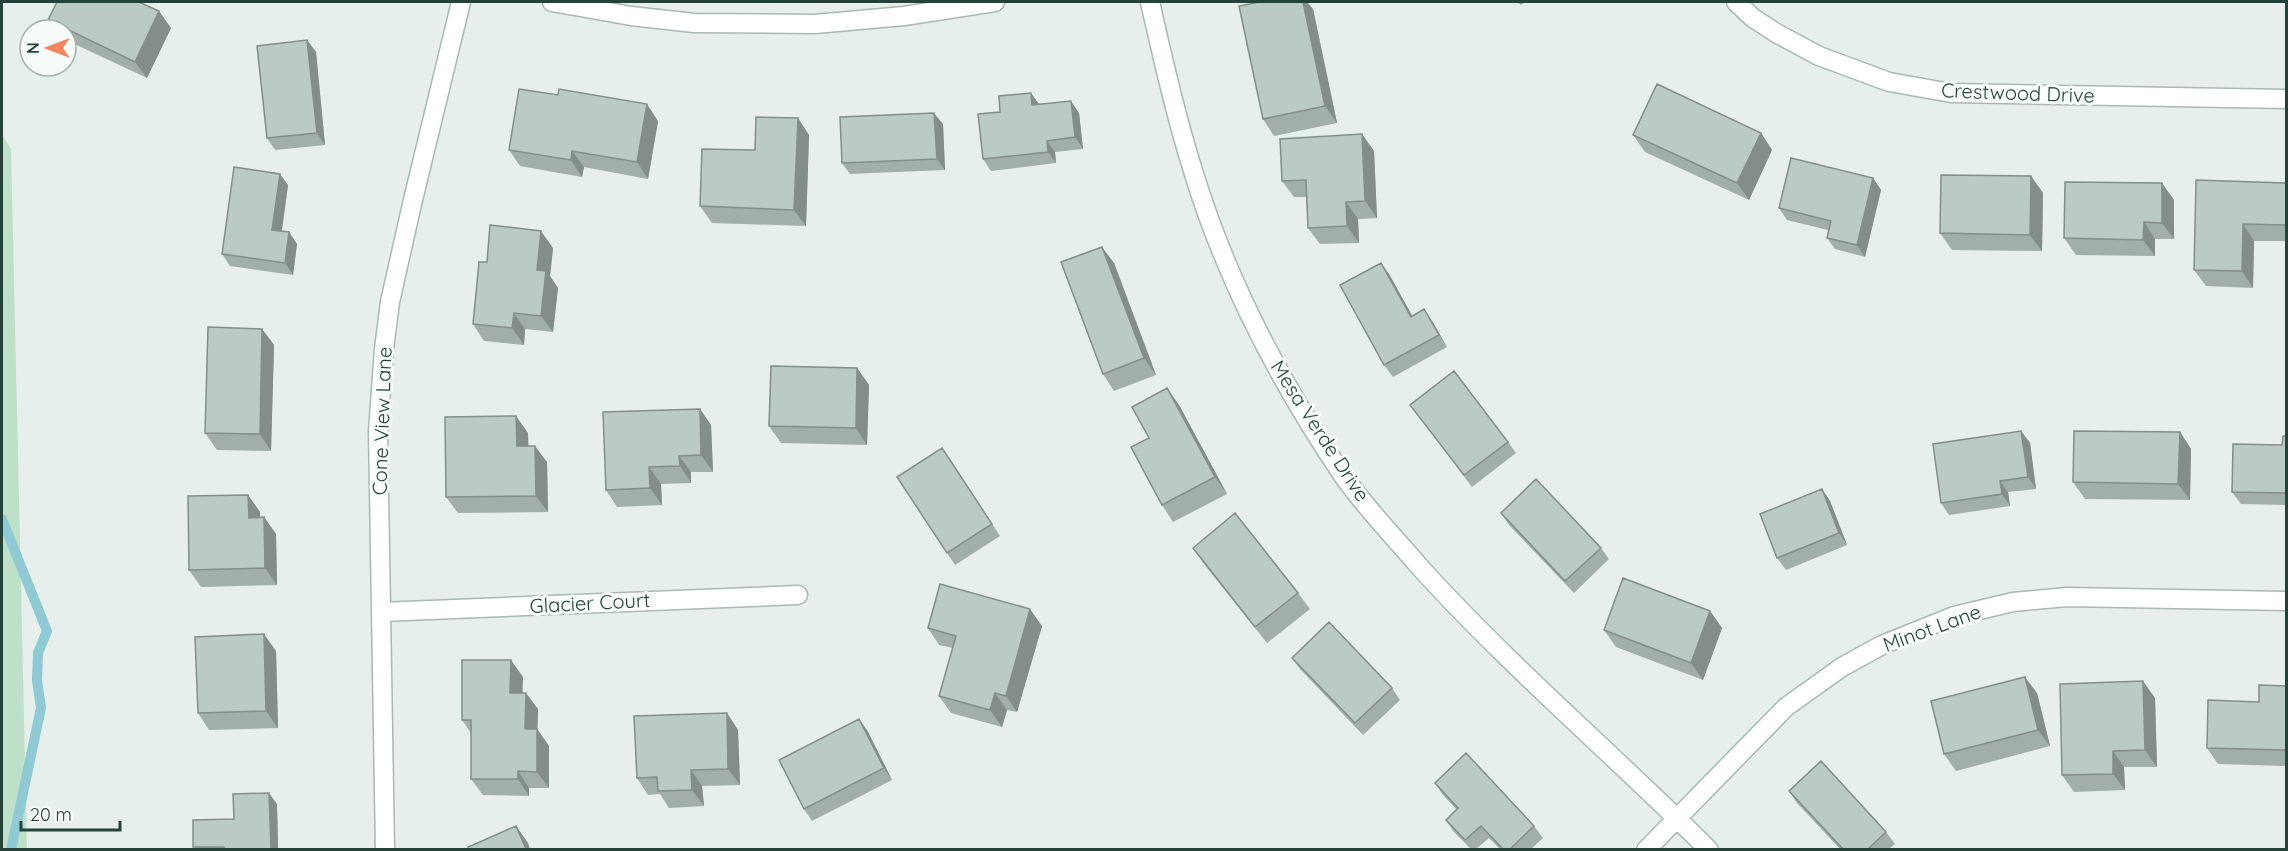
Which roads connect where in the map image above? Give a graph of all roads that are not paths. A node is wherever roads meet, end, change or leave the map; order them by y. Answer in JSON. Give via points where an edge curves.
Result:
{"nodes":[{"id":1,"x":461,"y":2,"type":"edge"},
{"id":2,"x":552,"y":2,"type":"edge"},
{"id":3,"x":995,"y":2,"type":"edge"},
{"id":4,"x":1150,"y":2,"type":"edge"},
{"id":5,"x":1736,"y":2,"type":"edge"},
{"id":6,"x":2286,"y":99,"type":"edge"},
{"id":7,"x":798,"y":595,"type":"dead end"},
{"id":8,"x":2286,"y":601,"type":"edge"},
{"id":9,"x":381,"y":612,"type":"junction"},
{"id":10,"x":1677,"y":817,"type":"junction"},
{"id":11,"x":385,"y":849,"type":"edge"},
{"id":12,"x":1646,"y":849,"type":"edge"},
{"id":13,"x":1709,"y":849,"type":"edge"}],
"edges":[{"from":1,"to":9,"type":"street","name":"Cone View Lane","via":[[390,302],[378,431]]},
{"from":2,"to":3,"type":"street","via":[[694,23],[815,24]]},
{"from":4,"to":10,"type":"street","name":"Mesa Verde Drive","via":[[1194,174],[1234,281],[1289,388],[1345,478],[1459,610]]},
{"from":5,"to":6,"type":"street","name":"Crestwood Drive","via":[[1776,33],[1819,56],[1889,82],[1951,93]]},
{"from":7,"to":9,"type":"street","name":"Glacier Court"},
{"from":8,"to":10,"type":"street","name":"Minot Lane","via":[[2067,597],[2013,602],[1954,616],[1882,645],[1842,667],[1786,707]]},
{"from":9,"to":11,"type":"street","name":"Cone View Lane"},
{"from":10,"to":12,"type":"street"},
{"from":10,"to":13,"type":"street","name":"Mesa Verde Drive"}]}
